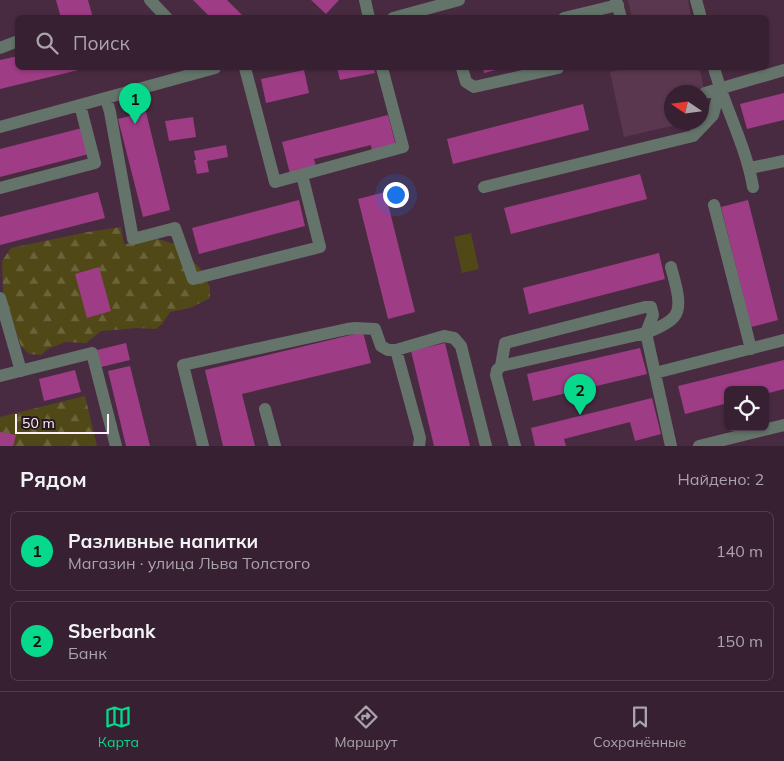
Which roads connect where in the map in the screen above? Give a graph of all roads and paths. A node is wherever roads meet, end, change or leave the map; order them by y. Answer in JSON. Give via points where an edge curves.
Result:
{"nodes":[{"id":1,"x":150,"y":0,"type":"edge"},
{"id":2,"x":365,"y":0,"type":"edge"},
{"id":3,"x":459,"y":0,"type":"edge"},
{"id":4,"x":696,"y":0,"type":"edge"},
{"id":5,"x":440,"y":2,"type":"edge"},
{"id":6,"x":617,"y":2,"type":"edge"},
{"id":7,"x":164,"y":15,"type":"edge"},
{"id":8,"x":368,"y":15,"type":"edge"},
{"id":9,"x":402,"y":15,"type":"edge"},
{"id":10,"x":574,"y":15,"type":"edge"},
{"id":11,"x":620,"y":15,"type":"edge"},
{"id":12,"x":700,"y":15,"type":"edge"},
{"id":13,"x":15,"y":43,"type":"edge"},
{"id":14,"x":0,"y":48,"type":"edge"},
{"id":15,"x":208,"y":70,"type":"edge"},
{"id":16,"x":246,"y":70,"type":"edge"},
{"id":17,"x":383,"y":70,"type":"edge"},
{"id":18,"x":463,"y":70,"type":"edge"},
{"id":19,"x":549,"y":70,"type":"edge"},
{"id":20,"x":715,"y":70,"type":"edge"},
{"id":21,"x":784,"y":70,"type":"edge"},
{"id":22,"x":720,"y":89,"type":"junction"},
{"id":23,"x":709,"y":92,"type":"edge"},
{"id":24,"x":106,"y":98,"type":"junction"},
{"id":25,"x":80,"y":106,"type":"junction"},
{"id":26,"x":0,"y":127,"type":"edge"},
{"id":27,"x":784,"y":161,"type":"edge"},
{"id":28,"x":750,"y":168,"type":"junction"},
{"id":29,"x":302,"y":175,"type":"junction"},
{"id":30,"x":753,"y":186,"type":"dead end"},
{"id":31,"x":484,"y":187,"type":"dead end"},
{"id":32,"x":0,"y":188,"type":"edge"},
{"id":33,"x":714,"y":205,"type":"dead end"},
{"id":34,"x":671,"y":267,"type":"dead end"},
{"id":35,"x":0,"y":298,"type":"edge"},
{"id":36,"x":646,"y":334,"type":"junction"},
{"id":37,"x":784,"y":340,"type":"edge"},
{"id":38,"x":751,"y":349,"type":"junction"},
{"id":39,"x":396,"y":350,"type":"junction"},
{"id":40,"x":501,"y":366,"type":"junction"},
{"id":41,"x":21,"y":371,"type":"junction"},
{"id":42,"x":655,"y":373,"type":"junction"},
{"id":43,"x":0,"y":376,"type":"edge"},
{"id":44,"x":265,"y":409,"type":"dead end"},
{"id":45,"x":784,"y":425,"type":"edge"},
{"id":46,"x":116,"y":446,"type":"edge"},
{"id":47,"x":204,"y":446,"type":"edge"},
{"id":48,"x":275,"y":446,"type":"edge"},
{"id":49,"x":420,"y":446,"type":"edge"},
{"id":50,"x":486,"y":446,"type":"edge"},
{"id":51,"x":515,"y":446,"type":"edge"},
{"id":52,"x":671,"y":446,"type":"edge"},
{"id":53,"x":699,"y":446,"type":"edge"}],
"edges":[{"from":1,"to":7,"type":"street"},
{"from":2,"to":8,"type":"street"},
{"from":3,"to":5,"type":"street"},
{"from":4,"to":12,"type":"street"},
{"from":5,"to":9,"type":"street"},
{"from":6,"to":10,"type":"street"},
{"from":6,"to":11,"type":"street"},
{"from":13,"to":14,"type":"street"},
{"from":15,"to":24,"type":"street"},
{"from":16,"to":29,"type":"street","via":[[275,182]]},
{"from":17,"to":29,"type":"street","via":[[403,148]]},
{"from":18,"to":19,"type":"street","via":[[466,82],[474,87]]},
{"from":20,"to":22,"type":"street"},
{"from":21,"to":22,"type":"street"},
{"from":22,"to":23,"type":"street"},
{"from":22,"to":28,"type":"street"},
{"from":22,"to":31,"type":"street","via":[[713,115],[693,136]]},
{"from":24,"to":25,"type":"street"},
{"from":24,"to":29,"type":"street","via":[[134,239],[175,228],[193,279],[320,247]]},
{"from":25,"to":26,"type":"street"},
{"from":25,"to":32,"type":"street","via":[[95,163]]},
{"from":27,"to":28,"type":"street"},
{"from":28,"to":30,"type":"street"},
{"from":33,"to":38,"type":"street"},
{"from":34,"to":36,"type":"street","via":[[678,310],[674,317]]},
{"from":35,"to":41,"type":"street"},
{"from":36,"to":40,"type":"street"},
{"from":36,"to":40,"type":"street","via":[[652,315],[651,306],[505,343]]},
{"from":36,"to":42,"type":"street"},
{"from":37,"to":38,"type":"street"},
{"from":38,"to":42,"type":"street"},
{"from":39,"to":47,"type":"street","via":[[381,346],[375,330],[355,328],[183,365]]},
{"from":39,"to":49,"type":"street"},
{"from":39,"to":50,"type":"street","via":[[444,336],[454,338],[461,346]]},
{"from":40,"to":51,"type":"street","via":[[496,375]]},
{"from":41,"to":43,"type":"street"},
{"from":41,"to":46,"type":"street","via":[[92,353]]},
{"from":42,"to":52,"type":"street"},
{"from":44,"to":48,"type":"street"},
{"from":45,"to":53,"type":"street"}]}
